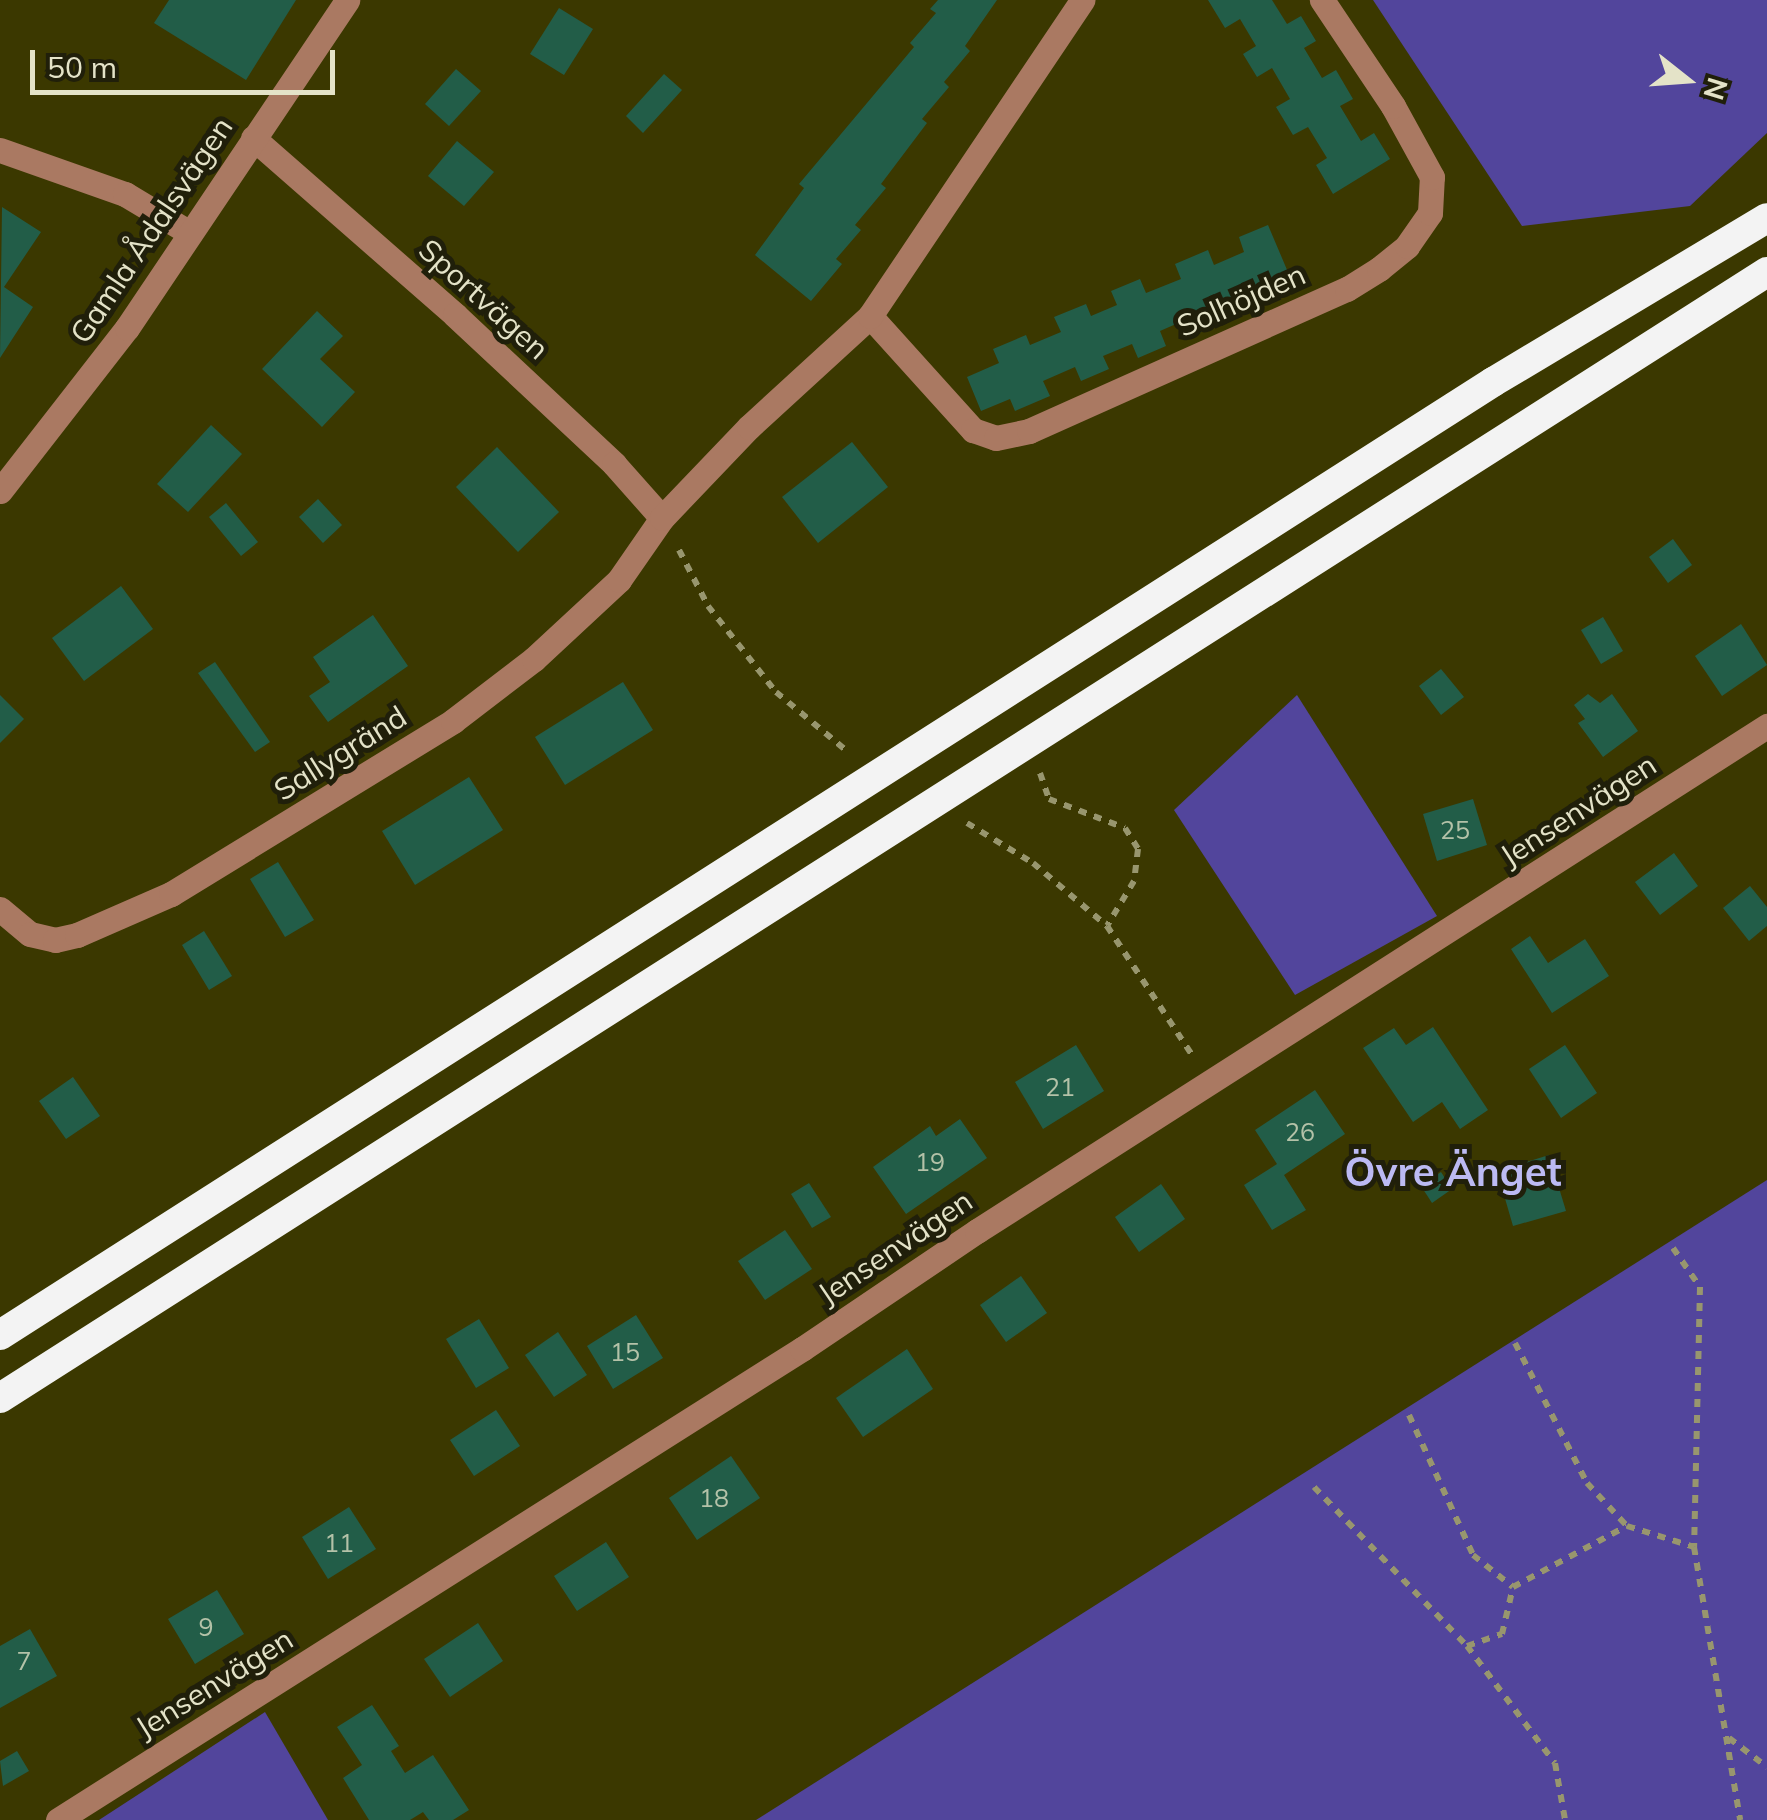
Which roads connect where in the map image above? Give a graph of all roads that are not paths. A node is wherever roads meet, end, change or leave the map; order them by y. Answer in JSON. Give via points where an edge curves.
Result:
{"nodes":[{"id":1,"x":348,"y":0,"type":"edge"},
{"id":2,"x":1082,"y":0,"type":"edge"},
{"id":3,"x":1322,"y":0,"type":"edge"},
{"id":4,"x":253,"y":138,"type":"junction"},
{"id":5,"x":0,"y":150,"type":"edge"},
{"id":6,"x":1767,"y":218,"type":"edge"},
{"id":7,"x":190,"y":233,"type":"junction"},
{"id":8,"x":1767,"y":272,"type":"edge"},
{"id":9,"x":870,"y":316,"type":"junction"},
{"id":10,"x":0,"y":491,"type":"edge"},
{"id":11,"x":662,"y":518,"type":"junction"},
{"id":12,"x":1767,"y":726,"type":"edge"},
{"id":13,"x":0,"y":909,"type":"edge"},
{"id":14,"x":0,"y":1335,"type":"edge"},
{"id":15,"x":0,"y":1398,"type":"edge"},
{"id":16,"x":58,"y":1820,"type":"edge"}],
"edges":[{"from":1,"to":4,"type":"street","name":"Gamla Ådalsvägen"},
{"from":2,"to":9,"type":"street"},
{"from":3,"to":9,"type":"street","name":"Solhöjden","via":[[1432,177],[1430,213],[1407,246],[1379,269],[1047,423],[996,438],[973,430]]},
{"from":4,"to":7,"type":"street","name":"Gamla Ådalsvägen"},
{"from":4,"to":11,"type":"street","name":"Sportvägen","via":[[455,315]]},
{"from":5,"to":7,"type":"street","via":[[125,194]]},
{"from":6,"to":14,"type":"highway","via":[[1493,382]]},
{"from":7,"to":10,"type":"street","name":"Gamla Ådalsvägen","via":[[127,328]]},
{"from":8,"to":15,"type":"highway"},
{"from":9,"to":11,"type":"street","via":[[748,427]]},
{"from":11,"to":13,"type":"street","name":"Sallygränd","via":[[619,580],[534,659],[338,793],[171,894],[54,940],[30,934]]},
{"from":12,"to":16,"type":"street","name":"Jensenvägen"}]}
